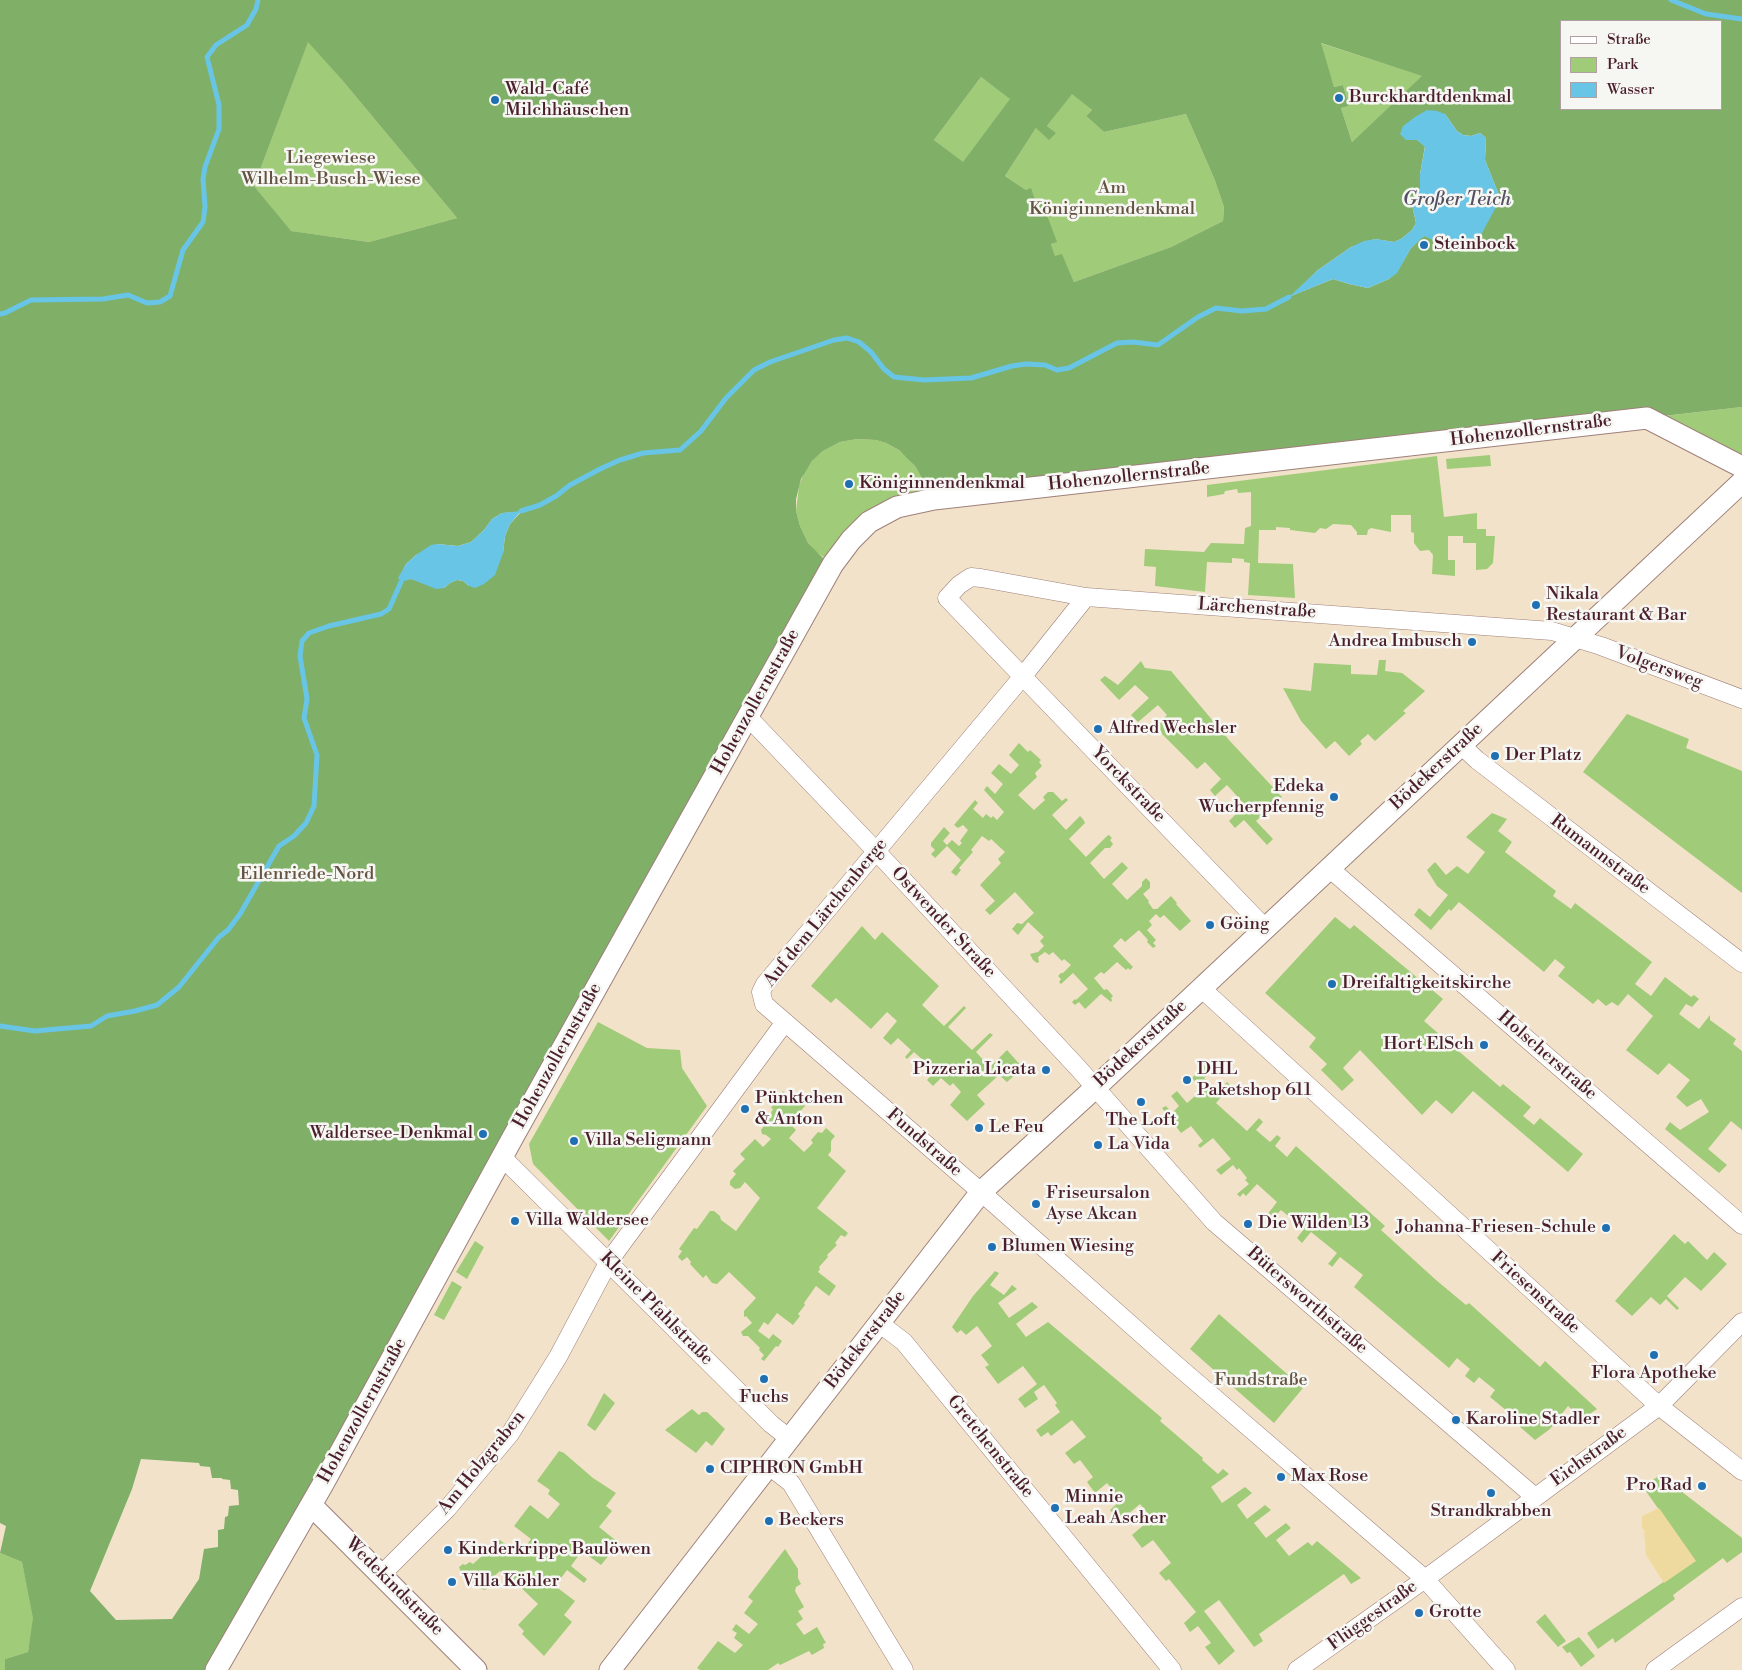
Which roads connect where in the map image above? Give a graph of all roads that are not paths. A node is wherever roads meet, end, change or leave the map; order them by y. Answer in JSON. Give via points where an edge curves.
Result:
{"nodes":[{"id":1,"x":1742,"y":467,"type":"edge"},
{"id":2,"x":1742,"y":482,"type":"edge"},
{"id":3,"x":1086,"y":597,"type":"junction"},
{"id":4,"x":947,"y":598,"type":"joint"},
{"id":5,"x":1576,"y":638,"type":"junction"},
{"id":6,"x":1022,"y":676,"type":"junction"},
{"id":7,"x":1742,"y":699,"type":"edge"},
{"id":8,"x":748,"y":717,"type":"junction"},
{"id":9,"x":1461,"y":744,"type":"junction"},
{"id":10,"x":876,"y":851,"type":"junction"},
{"id":11,"x":1329,"y":868,"type":"junction"},
{"id":12,"x":1266,"y":928,"type":"junction"},
{"id":13,"x":1742,"y":963,"type":"edge"},
{"id":14,"x":1201,"y":988,"type":"junction"},
{"id":15,"x":784,"y":1022,"type":"junction"},
{"id":16,"x":1096,"y":1087,"type":"junction"},
{"id":17,"x":502,"y":1157,"type":"junction"},
{"id":18,"x":981,"y":1192,"type":"junction"},
{"id":19,"x":1742,"y":1225,"type":"edge"},
{"id":20,"x":608,"y":1261,"type":"junction"},
{"id":21,"x":1742,"y":1322,"type":"edge"},
{"id":22,"x":879,"y":1323,"type":"junction"},
{"id":23,"x":1659,"y":1406,"type":"junction"},
{"id":24,"x":789,"y":1438,"type":"junction"},
{"id":25,"x":769,"y":1466,"type":"junction"},
{"id":26,"x":1742,"y":1471,"type":"edge"},
{"id":27,"x":1535,"y":1497,"type":"junction"},
{"id":28,"x":311,"y":1505,"type":"junction"},
{"id":29,"x":382,"y":1574,"type":"junction"},
{"id":30,"x":1425,"y":1579,"type":"junction"},
{"id":31,"x":1742,"y":1607,"type":"edge"},
{"id":32,"x":216,"y":1670,"type":"edge"},
{"id":33,"x":476,"y":1670,"type":"edge"},
{"id":34,"x":610,"y":1670,"type":"edge"},
{"id":35,"x":904,"y":1670,"type":"edge"},
{"id":36,"x":1172,"y":1670,"type":"edge"},
{"id":37,"x":1297,"y":1670,"type":"edge"},
{"id":38,"x":1506,"y":1670,"type":"edge"},
{"id":39,"x":1655,"y":1670,"type":"edge"}],
"edges":[{"from":1,"to":8,"type":"street","name":"Hohenzollernstraße","via":[[1647,418],[934,499],[896,507],[859,531],[833,564]]},
{"from":2,"to":5,"type":"street","name":"Bödekerstraße"},
{"from":3,"to":4,"type":"street","name":"Lärchenstraße","via":[[971,577]]},
{"from":3,"to":5,"type":"street","name":"Lärchenstraße","via":[[1552,630]]},
{"from":3,"to":6,"type":"street","name":"Auf dem Lärchenberge"},
{"from":4,"to":6,"type":"street","name":"Yorckstraße"},
{"from":5,"to":7,"type":"street","name":"Volgersweg"},
{"from":5,"to":9,"type":"street","name":"Bödekerstraße"},
{"from":6,"to":10,"type":"street","name":"Auf dem Lärchenberge"},
{"from":6,"to":12,"type":"street","name":"Yorckstraße"},
{"from":8,"to":10,"type":"street","name":"Ostwender Straße"},
{"from":8,"to":17,"type":"street","name":"Hohenzollernstraße"},
{"from":9,"to":11,"type":"street","name":"Bödekerstraße"},
{"from":9,"to":13,"type":"street","name":"Rumannstraße","via":[[1477,760]]},
{"from":10,"to":15,"type":"street","name":"Auf dem Lärchenberge","via":[[765,984],[761,992],[764,1004]]},
{"from":10,"to":16,"type":"street","name":"Ostwender Straße"},
{"from":11,"to":12,"type":"street","name":"Bödekerstraße"},
{"from":11,"to":19,"type":"street","name":"Holscherstraße"},
{"from":12,"to":14,"type":"street","name":"Bödekerstraße"},
{"from":14,"to":16,"type":"street","name":"Bödekerstraße"},
{"from":14,"to":23,"type":"street","name":"Friesenstraße"},
{"from":15,"to":18,"type":"street","name":"Fundstraße"},
{"from":15,"to":20,"type":"street"},
{"from":16,"to":18,"type":"street","name":"Bödekerstraße"},
{"from":16,"to":27,"type":"street","name":"Bütersworthstraße","via":[[1214,1222]]},
{"from":17,"to":20,"type":"street","name":"Kleine Pfahlstraße"},
{"from":17,"to":28,"type":"street","name":"Hohenzollernstraße"},
{"from":18,"to":22,"type":"street","name":"Bödekerstraße"},
{"from":18,"to":30,"type":"street","name":"Fundstraße"},
{"from":20,"to":24,"type":"street","name":"Kleine Pfahlstraße","via":[[771,1424]]},
{"from":20,"to":29,"type":"street","name":"Am Holzgraben","via":[[558,1357],[510,1434],[447,1509]]},
{"from":21,"to":23,"type":"street","name":"Eichstraße"},
{"from":22,"to":24,"type":"street","name":"Bödekerstraße"},
{"from":22,"to":36,"type":"street","name":"Gretchenstraße","via":[[904,1342]]},
{"from":23,"to":26,"type":"street","name":"Friesenstraße"},
{"from":23,"to":27,"type":"street","name":"Eichstraße"},
{"from":24,"to":25,"type":"street","name":"Bödekerstraße"},
{"from":25,"to":34,"type":"street","name":"Bödekerstraße"},
{"from":25,"to":35,"type":"street","via":[[790,1482]]},
{"from":27,"to":30,"type":"street","name":"Eichstraße"},
{"from":28,"to":29,"type":"street","name":"Wedekindstraße"},
{"from":28,"to":32,"type":"street","name":"Hohenzollernstraße"},
{"from":29,"to":33,"type":"street","name":"Wedekindstraße"},
{"from":30,"to":37,"type":"street","name":"Flüggestraße"},
{"from":30,"to":38,"type":"street","name":"Fundstraße"},
{"from":31,"to":39,"type":"street"}]}
